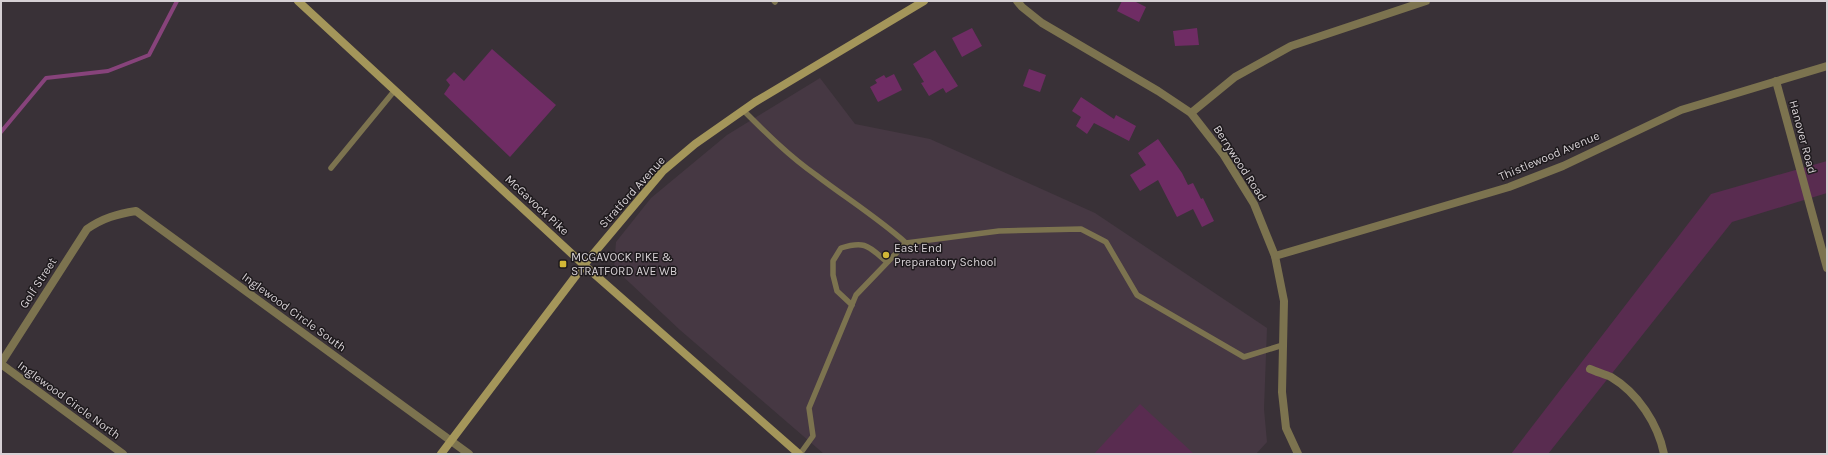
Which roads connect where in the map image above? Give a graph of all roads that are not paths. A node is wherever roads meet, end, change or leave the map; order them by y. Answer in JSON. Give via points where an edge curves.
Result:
{"nodes":[{"id":1,"x":298,"y":1,"type":"edge"},
{"id":2,"x":924,"y":1,"type":"edge"},
{"id":3,"x":1017,"y":1,"type":"edge"},
{"id":4,"x":1426,"y":1,"type":"edge"},
{"id":5,"x":1827,"y":66,"type":"edge"},
{"id":6,"x":1776,"y":81,"type":"junction"},
{"id":7,"x":395,"y":90,"type":"junction"},
{"id":8,"x":743,"y":110,"type":"junction"},
{"id":9,"x":1191,"y":113,"type":"junction"},
{"id":10,"x":331,"y":168,"type":"dead end"},
{"id":11,"x":100,"y":220,"type":"joint"},
{"id":12,"x":906,"y":243,"type":"junction"},
{"id":13,"x":1275,"y":256,"type":"junction"},
{"id":14,"x":887,"y":262,"type":"junction"},
{"id":15,"x":584,"y":265,"type":"junction"},
{"id":16,"x":1827,"y":268,"type":"edge"},
{"id":17,"x":852,"y":305,"type":"junction"},
{"id":18,"x":1283,"y":345,"type":"junction"},
{"id":19,"x":1,"y":364,"type":"edge"},
{"id":20,"x":1590,"y":369,"type":"dead end"},
{"id":21,"x":451,"y":441,"type":"junction"},
{"id":22,"x":123,"y":454,"type":"edge"},
{"id":23,"x":441,"y":454,"type":"edge"},
{"id":24,"x":469,"y":454,"type":"edge"},
{"id":25,"x":799,"y":454,"type":"edge"},
{"id":26,"x":1298,"y":454,"type":"edge"},
{"id":27,"x":1664,"y":454,"type":"edge"}],
"edges":[{"from":1,"to":7,"type":"street","name":"McGavock Pike"},
{"from":2,"to":8,"type":"street","name":"Stratford Avenue"},
{"from":3,"to":9,"type":"street","name":"Berrywood Road","via":[[1042,24]]},
{"from":4,"to":9,"type":"street","via":[[1291,46],[1235,77]]},
{"from":5,"to":6,"type":"street","name":"Thistlewood Avenue"},
{"from":6,"to":13,"type":"street","name":"Thistlewood Avenue","via":[[1681,110],[1563,166],[1509,187]]},
{"from":6,"to":16,"type":"street","name":"Hanover Road"},
{"from":7,"to":10,"type":"lane"},
{"from":7,"to":15,"type":"street","name":"McGavock Pike"},
{"from":8,"to":12,"type":"lane","via":[[774,141],[815,175],[882,222]]},
{"from":8,"to":15,"type":"street","name":"Stratford Avenue","via":[[695,144],[663,171]]},
{"from":9,"to":13,"type":"street","name":"Berrywood Road","via":[[1223,154],[1254,204]]},
{"from":11,"to":19,"type":"street","name":"Golf Street","via":[[87,229]]},
{"from":11,"to":21,"type":"street","name":"Inglewood Circle South","via":[[136,211]]},
{"from":12,"to":14,"type":"lane"},
{"from":12,"to":18,"type":"lane","via":[[1000,231],[1081,229],[1106,242],[1137,295],[1244,357]]},
{"from":13,"to":18,"type":"street","name":"Berrywood Road","via":[[1284,301]]},
{"from":14,"to":17,"type":"lane","via":[[856,295]]},
{"from":14,"to":17,"type":"lane","via":[[868,246],[855,244],[841,248],[833,261],[833,275],[837,291]]},
{"from":15,"to":21,"type":"street","name":"Stratford Avenue"},
{"from":15,"to":25,"type":"street","name":"McGavock Pike"},
{"from":17,"to":25,"type":"lane","via":[[809,408],[813,436]]},
{"from":18,"to":26,"type":"street","name":"Berrywood Road","via":[[1282,392],[1286,428]]},
{"from":19,"to":22,"type":"street","name":"Inglewood Circle North"},
{"from":20,"to":27,"type":"street","via":[[1610,377],[1630,392],[1651,419]]},
{"from":21,"to":23,"type":"street","name":"Stratford Avenue"},
{"from":21,"to":24,"type":"street","name":"Inglewood Circle South"}]}
